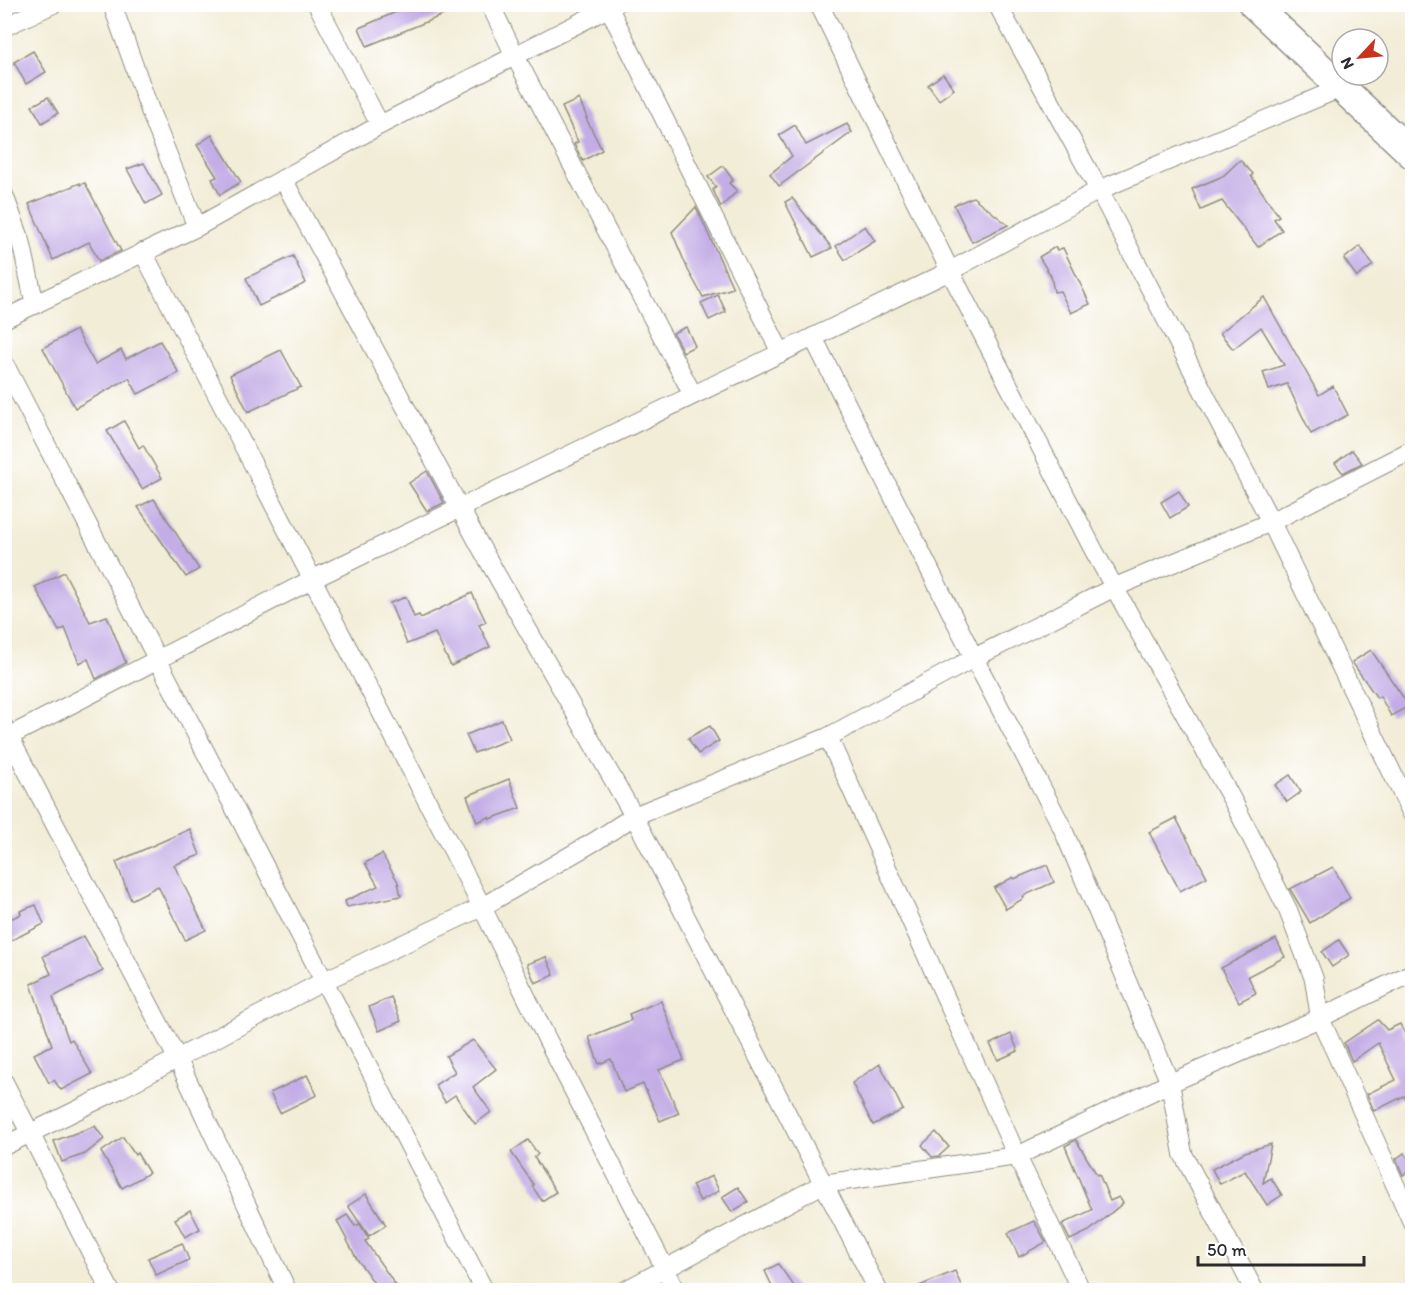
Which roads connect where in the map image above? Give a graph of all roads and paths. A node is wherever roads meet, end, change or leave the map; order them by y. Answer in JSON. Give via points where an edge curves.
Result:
{"nodes":[{"id":1,"x":53,"y":4,"type":"edge"},
{"id":2,"x":112,"y":4,"type":"edge"},
{"id":3,"x":317,"y":4,"type":"edge"},
{"id":4,"x":490,"y":4,"type":"edge"},
{"id":5,"x":819,"y":4,"type":"edge"},
{"id":6,"x":997,"y":4,"type":"edge"},
{"id":7,"x":1252,"y":4,"type":"edge"},
{"id":8,"x":612,"y":6,"type":"edge"},
{"id":9,"x":4,"y":27,"type":"edge"},
{"id":10,"x":515,"y":57,"type":"junction"},
{"id":11,"x":1330,"y":76,"type":"edge"},
{"id":12,"x":1342,"y":87,"type":"joint"},
{"id":13,"x":380,"y":125,"type":"junction"},
{"id":14,"x":1413,"y":154,"type":"edge"},
{"id":15,"x":283,"y":180,"type":"junction"},
{"id":16,"x":1099,"y":190,"type":"junction"},
{"id":17,"x":4,"y":195,"type":"edge"},
{"id":18,"x":198,"y":228,"type":"junction"},
{"id":19,"x":143,"y":252,"type":"junction"},
{"id":20,"x":950,"y":270,"type":"junction"},
{"id":21,"x":35,"y":305,"type":"junction"},
{"id":22,"x":4,"y":319,"type":"edge"},
{"id":23,"x":813,"y":337,"type":"junction"},
{"id":24,"x":781,"y":353,"type":"junction"},
{"id":25,"x":4,"y":363,"type":"edge"},
{"id":26,"x":693,"y":395,"type":"junction"},
{"id":27,"x":1413,"y":450,"type":"edge"},
{"id":28,"x":459,"y":508,"type":"junction"},
{"id":29,"x":1271,"y":522,"type":"junction"},
{"id":30,"x":313,"y":579,"type":"junction"},
{"id":31,"x":1113,"y":588,"type":"junction"},
{"id":32,"x":974,"y":658,"type":"junction"},
{"id":33,"x":158,"y":661,"type":"junction"},
{"id":34,"x":6,"y":735,"type":"edge"},
{"id":35,"x":828,"y":737,"type":"junction"},
{"id":36,"x":1413,"y":814,"type":"edge"},
{"id":37,"x":633,"y":816,"type":"junction"},
{"id":38,"x":482,"y":907,"type":"junction"},
{"id":39,"x":1413,"y":973,"type":"edge"},
{"id":40,"x":324,"y":981,"type":"junction"},
{"id":41,"x":1320,"y":1018,"type":"junction"},
{"id":42,"x":177,"y":1058,"type":"junction"},
{"id":43,"x":4,"y":1082,"type":"edge"},
{"id":44,"x":1170,"y":1083,"type":"junction"},
{"id":45,"x":30,"y":1132,"type":"junction"},
{"id":46,"x":4,"y":1146,"type":"edge"},
{"id":47,"x":1017,"y":1156,"type":"junction"},
{"id":48,"x":823,"y":1184,"type":"junction"},
{"id":49,"x":1413,"y":1222,"type":"edge"},
{"id":50,"x":665,"y":1270,"type":"junction"},
{"id":51,"x":110,"y":1290,"type":"edge"},
{"id":52,"x":287,"y":1290,"type":"edge"},
{"id":53,"x":484,"y":1290,"type":"edge"},
{"id":54,"x":626,"y":1290,"type":"edge"},
{"id":55,"x":676,"y":1290,"type":"edge"},
{"id":56,"x":878,"y":1290,"type":"edge"},
{"id":57,"x":1080,"y":1290,"type":"edge"},
{"id":58,"x":1254,"y":1290,"type":"edge"}],
"edges":[{"from":1,"to":9,"type":"street"},
{"from":2,"to":18,"type":"street"},
{"from":3,"to":13,"type":"street"},
{"from":4,"to":10,"type":"street"},
{"from":5,"to":20,"type":"street"},
{"from":6,"to":16,"type":"street"},
{"from":7,"to":11,"type":"main road"},
{"from":8,"to":10,"type":"street"},
{"from":8,"to":24,"type":"street"},
{"from":10,"to":13,"type":"street"},
{"from":10,"to":26,"type":"street"},
{"from":12,"to":14,"type":"main road"},
{"from":12,"to":16,"type":"street"},
{"from":13,"to":15,"type":"street"},
{"from":15,"to":18,"type":"street"},
{"from":15,"to":28,"type":"street"},
{"from":16,"to":20,"type":"street"},
{"from":16,"to":29,"type":"street"},
{"from":17,"to":21,"type":"street","via":[[21,241]]},
{"from":18,"to":19,"type":"street"},
{"from":19,"to":21,"type":"street"},
{"from":19,"to":30,"type":"street"},
{"from":20,"to":23,"type":"street"},
{"from":20,"to":31,"type":"street"},
{"from":21,"to":22,"type":"street"},
{"from":23,"to":24,"type":"street"},
{"from":23,"to":32,"type":"street"},
{"from":24,"to":26,"type":"street"},
{"from":25,"to":33,"type":"street"},
{"from":26,"to":28,"type":"street"},
{"from":27,"to":29,"type":"street"},
{"from":28,"to":30,"type":"street"},
{"from":28,"to":37,"type":"street"},
{"from":29,"to":31,"type":"street"},
{"from":29,"to":36,"type":"street"},
{"from":30,"to":33,"type":"street"},
{"from":30,"to":38,"type":"street"},
{"from":31,"to":32,"type":"street"},
{"from":31,"to":41,"type":"street","via":[[1234,803],[1288,910],[1314,979]]},
{"from":32,"to":35,"type":"street"},
{"from":32,"to":44,"type":"street","via":[[1062,827]]},
{"from":33,"to":34,"type":"street"},
{"from":33,"to":40,"type":"street"},
{"from":34,"to":42,"type":"street"},
{"from":35,"to":37,"type":"street"},
{"from":35,"to":47,"type":"street"},
{"from":37,"to":38,"type":"street"},
{"from":37,"to":48,"type":"street"},
{"from":38,"to":40,"type":"street"},
{"from":38,"to":50,"type":"street"},
{"from":39,"to":41,"type":"street"},
{"from":40,"to":42,"type":"street"},
{"from":40,"to":53,"type":"street"},
{"from":41,"to":44,"type":"street"},
{"from":41,"to":49,"type":"street"},
{"from":42,"to":45,"type":"street"},
{"from":42,"to":52,"type":"street"},
{"from":43,"to":45,"type":"street"},
{"from":44,"to":47,"type":"street"},
{"from":44,"to":58,"type":"street","via":[[1183,1154]]},
{"from":45,"to":46,"type":"street"},
{"from":45,"to":51,"type":"street"},
{"from":47,"to":48,"type":"street"},
{"from":47,"to":57,"type":"street"},
{"from":48,"to":50,"type":"street"},
{"from":48,"to":56,"type":"street"},
{"from":50,"to":54,"type":"street"},
{"from":50,"to":55,"type":"street"}]}
